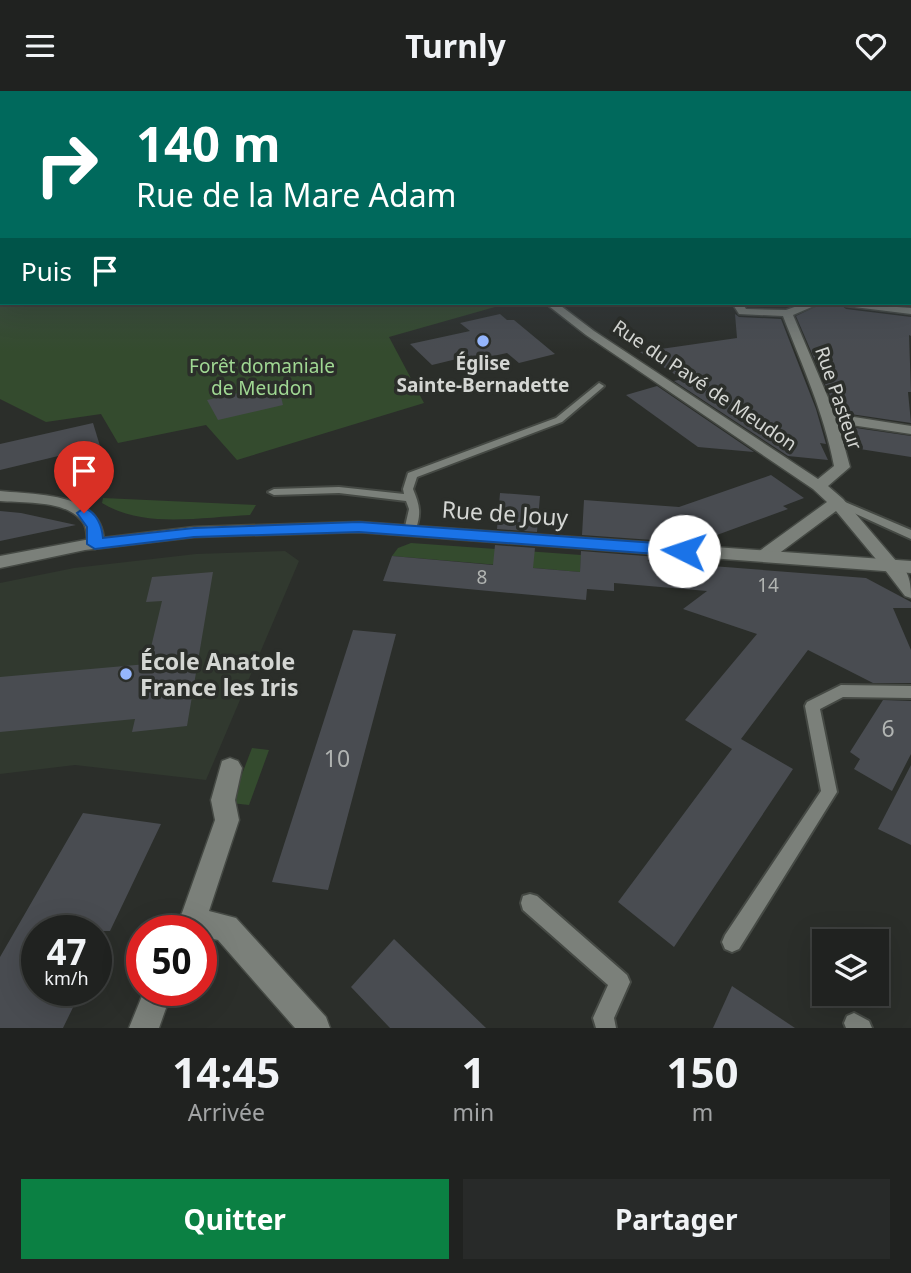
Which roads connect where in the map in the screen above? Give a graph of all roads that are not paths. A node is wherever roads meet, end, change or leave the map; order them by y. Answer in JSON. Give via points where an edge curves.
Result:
{"nodes":[{"id":1,"x":553,"y":305,"type":"edge"},
{"id":2,"x":738,"y":305,"type":"edge"},
{"id":3,"x":810,"y":305,"type":"edge"},
{"id":4,"x":862,"y":305,"type":"edge"},
{"id":5,"x":911,"y":311,"type":"edge"},
{"id":6,"x":787,"y":313,"type":"junction"},
{"id":7,"x":599,"y":387,"type":"dead end"},
{"id":8,"x":829,"y":417,"type":"junction"},
{"id":9,"x":911,"y":430,"type":"edge"},
{"id":10,"x":818,"y":486,"type":"junction"},
{"id":11,"x":274,"y":492,"type":"dead end"},
{"id":12,"x":0,"y":496,"type":"edge"},
{"id":13,"x":413,"y":498,"type":"junction"},
{"id":14,"x":837,"y":502,"type":"junction"},
{"id":15,"x":410,"y":531,"type":"junction"},
{"id":16,"x":911,"y":535,"type":"edge"},
{"id":17,"x":95,"y":544,"type":"junction"},
{"id":18,"x":764,"y":556,"type":"junction"},
{"id":19,"x":0,"y":562,"type":"edge"},
{"id":20,"x":891,"y":566,"type":"junction"},
{"id":21,"x":911,"y":567,"type":"edge"},
{"id":22,"x":911,"y":592,"type":"edge"},
{"id":23,"x":911,"y":692,"type":"edge"},
{"id":24,"x":230,"y":768,"type":"dead end"},
{"id":25,"x":530,"y":903,"type":"dead end"},
{"id":26,"x":192,"y":915,"type":"edge"},
{"id":27,"x":217,"y":928,"type":"edge"},
{"id":28,"x":732,"y":942,"type":"dead end"},
{"id":29,"x":152,"y":1006,"type":"edge"},
{"id":30,"x":144,"y":1028,"type":"edge"},
{"id":31,"x":315,"y":1028,"type":"edge"},
{"id":32,"x":606,"y":1028,"type":"edge"}],
"edges":[{"from":1,"to":10,"type":"street","name":"Rue du Pavé de Meudon"},
{"from":2,"to":6,"type":"street","via":[[743,312]]},
{"from":3,"to":6,"type":"street"},
{"from":4,"to":5,"type":"street"},
{"from":6,"to":8,"type":"street","name":"Rue Pasteur"},
{"from":7,"to":13,"type":"lane","via":[[559,420],[412,475],[408,489]]},
{"from":8,"to":9,"type":"street"},
{"from":8,"to":10,"type":"street","name":"Rue Pasteur","via":[[842,467]]},
{"from":10,"to":14,"type":"street","name":"Rue du Pavé de Meudon"},
{"from":11,"to":13,"type":"lane","via":[[339,491]]},
{"from":12,"to":17,"type":"street","via":[[72,505],[91,520]]},
{"from":13,"to":15,"type":"lane"},
{"from":14,"to":16,"type":"lane"},
{"from":14,"to":18,"type":"street"},
{"from":14,"to":20,"type":"street","name":"Rue du Pavé de Meudon"},
{"from":15,"to":17,"type":"street","name":"Rue de Jouy","via":[[276,528]]},
{"from":15,"to":18,"type":"street","name":"Rue de Jouy"},
{"from":17,"to":19,"type":"street","name":"Rue de Jouy"},
{"from":18,"to":20,"type":"street","name":"Rue de Jouy"},
{"from":20,"to":21,"type":"street","name":"Rue de Jouy"},
{"from":20,"to":22,"type":"street","name":"Rue du Pavé de Meudon"},
{"from":23,"to":28,"type":"lane","via":[[841,691],[812,706],[829,792]]},
{"from":24,"to":26,"type":"street","via":[[223,800],[226,820]]},
{"from":25,"to":32,"type":"lane","via":[[620,982],[603,1018]]},
{"from":27,"to":31,"type":"street","via":[[226,928]]},
{"from":29,"to":30,"type":"street"}]}
